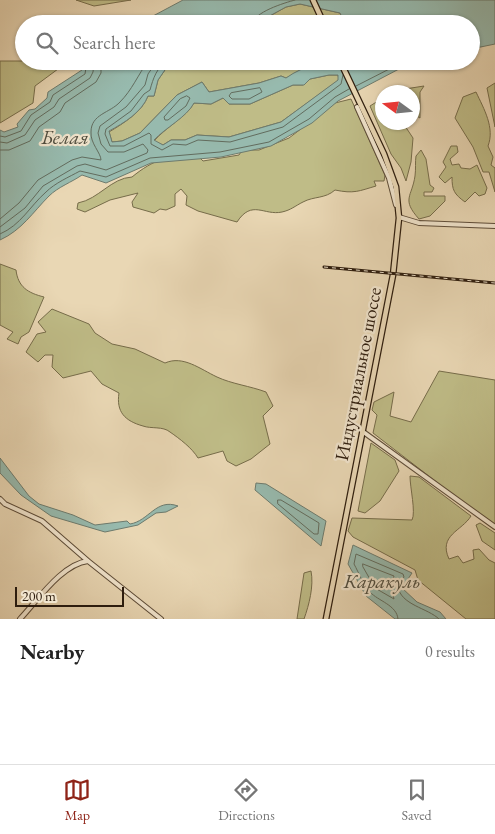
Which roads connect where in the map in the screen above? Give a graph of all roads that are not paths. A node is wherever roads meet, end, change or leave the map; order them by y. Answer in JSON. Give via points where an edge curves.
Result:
{"nodes":[{"id":1,"x":313,"y":0,"type":"edge"},
{"id":2,"x":320,"y":15,"type":"edge"},
{"id":3,"x":344,"y":70,"type":"edge"},
{"id":4,"x":357,"y":107,"type":"dead end"},
{"id":5,"x":399,"y":218,"type":"junction"},
{"id":6,"x":495,"y":226,"type":"edge"},
{"id":7,"x":362,"y":431,"type":"junction"},
{"id":8,"x":0,"y":499,"type":"edge"},
{"id":9,"x":495,"y":527,"type":"edge"},
{"id":10,"x":88,"y":561,"type":"junction"},
{"id":11,"x":20,"y":619,"type":"edge"},
{"id":12,"x":161,"y":619,"type":"edge"},
{"id":13,"x":326,"y":619,"type":"edge"}],
"edges":[{"from":1,"to":2,"type":"main road"},
{"from":3,"to":5,"type":"main road","name":"Индустриальное шоссе","via":[[392,172]]},
{"from":4,"to":5,"type":"street","via":[[389,178]]},
{"from":5,"to":6,"type":"street","via":[[420,223]]},
{"from":5,"to":7,"type":"main road","name":"Индустриальное шоссе","via":[[393,275]]},
{"from":7,"to":9,"type":"street"},
{"from":7,"to":13,"type":"main road","name":"Индустриальное шоссе"},
{"from":8,"to":10,"type":"street","via":[[4,504],[42,521]]},
{"from":10,"to":11,"type":"street","via":[[66,569]]},
{"from":10,"to":12,"type":"street"}]}
